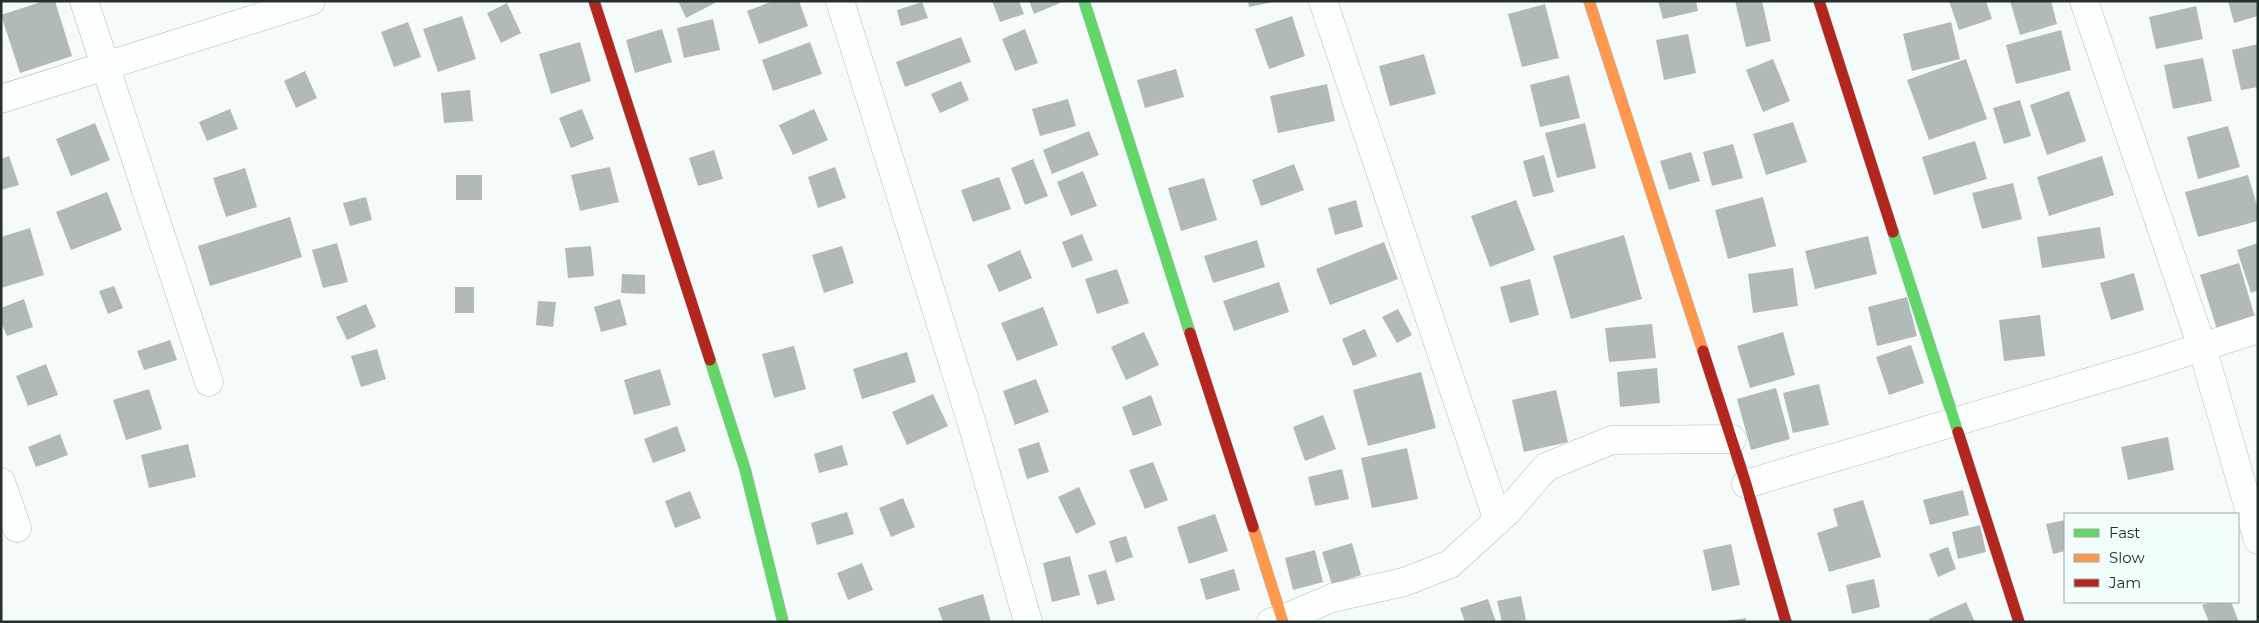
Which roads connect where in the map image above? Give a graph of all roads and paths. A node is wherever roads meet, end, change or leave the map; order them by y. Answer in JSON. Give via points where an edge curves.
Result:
{"nodes":[{"id":1,"x":84,"y":1,"type":"edge"},
{"id":2,"x":311,"y":1,"type":"edge"},
{"id":3,"x":594,"y":1,"type":"edge"},
{"id":4,"x":840,"y":1,"type":"edge"},
{"id":5,"x":1084,"y":1,"type":"edge"},
{"id":6,"x":1323,"y":1,"type":"edge"},
{"id":7,"x":1589,"y":1,"type":"edge"},
{"id":8,"x":1820,"y":1,"type":"edge"},
{"id":9,"x":2084,"y":1,"type":"edge"},
{"id":10,"x":104,"y":66,"type":"junction"},
{"id":11,"x":1,"y":99,"type":"edge"},
{"id":12,"x":2258,"y":328,"type":"edge"},
{"id":13,"x":2202,"y":347,"type":"junction"},
{"id":14,"x":209,"y":382,"type":"dead end"},
{"id":15,"x":1955,"y":422,"type":"junction"},
{"id":16,"x":1732,"y":439,"type":"junction"},
{"id":17,"x":1,"y":482,"type":"edge"},
{"id":18,"x":1746,"y":484,"type":"junction"},
{"id":19,"x":1498,"y":520,"type":"junction"},
{"id":20,"x":17,"y":528,"type":"dead end"},
{"id":21,"x":2258,"y":540,"type":"edge"},
{"id":22,"x":1279,"y":621,"type":"edge"},
{"id":23,"x":783,"y":622,"type":"edge"},
{"id":24,"x":1028,"y":622,"type":"edge"},
{"id":25,"x":1786,"y":622,"type":"edge"},
{"id":26,"x":2019,"y":622,"type":"edge"}],
"edges":[{"from":1,"to":10,"type":"street"},
{"from":2,"to":10,"type":"street"},
{"from":3,"to":23,"type":"street","via":[[745,469]]},
{"from":4,"to":24,"type":"street","via":[[973,427]]},
{"from":5,"to":22,"type":"street"},
{"from":6,"to":19,"type":"street"},
{"from":7,"to":16,"type":"street"},
{"from":8,"to":15,"type":"street"},
{"from":9,"to":13,"type":"street"},
{"from":10,"to":11,"type":"street"},
{"from":10,"to":14,"type":"street"},
{"from":12,"to":13,"type":"street"},
{"from":13,"to":15,"type":"street"},
{"from":13,"to":21,"type":"street"},
{"from":15,"to":18,"type":"street"},
{"from":15,"to":26,"type":"street"},
{"from":16,"to":18,"type":"street"},
{"from":16,"to":19,"type":"street","via":[[1612,440],[1546,467]]},
{"from":17,"to":20,"type":"street"},
{"from":18,"to":25,"type":"street"},
{"from":19,"to":22,"type":"street","via":[[1450,564],[1404,582],[1332,598]]}]}
